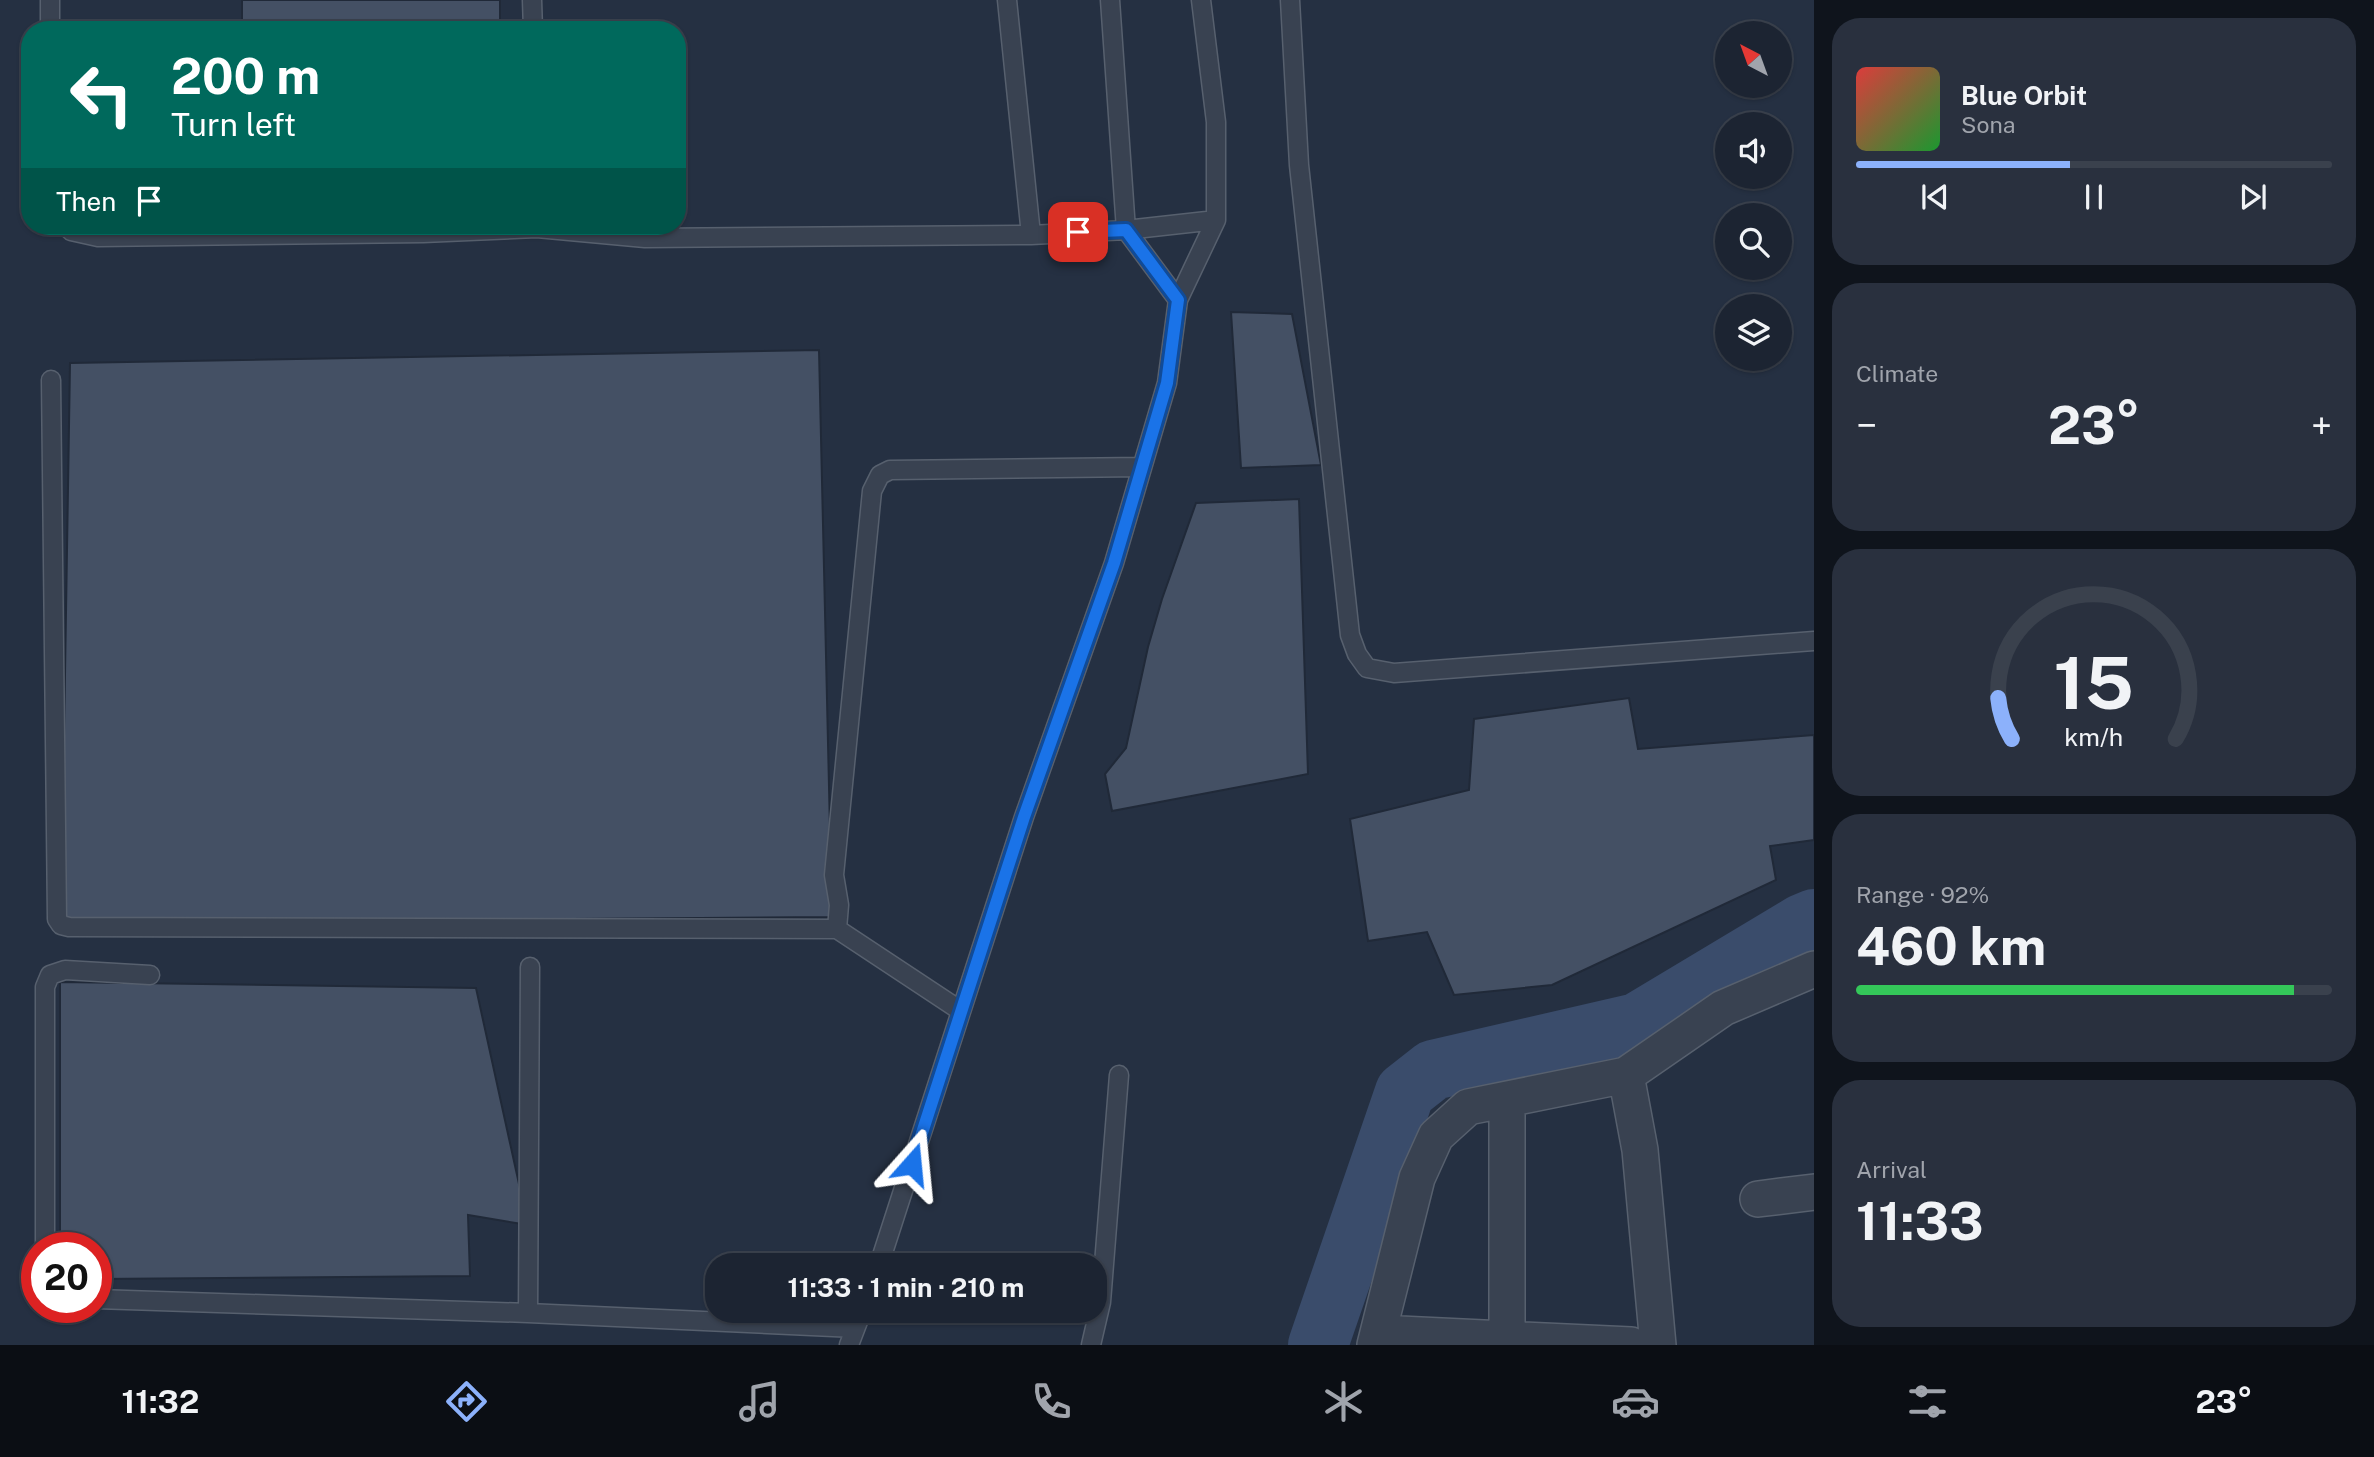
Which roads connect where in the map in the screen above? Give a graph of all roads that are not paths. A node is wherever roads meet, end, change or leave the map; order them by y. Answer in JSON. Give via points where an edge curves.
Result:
{"nodes":[{"id":1,"x":50,"y":0,"type":"edge"},
{"id":2,"x":532,"y":0,"type":"edge"},
{"id":3,"x":1007,"y":0,"type":"edge"},
{"id":4,"x":1110,"y":0,"type":"edge"},
{"id":5,"x":1201,"y":0,"type":"edge"},
{"id":6,"x":1290,"y":0,"type":"edge"},
{"id":7,"x":50,"y":21,"type":"edge"},
{"id":8,"x":533,"y":21,"type":"edge"},
{"id":9,"x":1216,"y":220,"type":"junction"},
{"id":10,"x":1126,"y":230,"type":"junction"},
{"id":11,"x":1031,"y":234,"type":"junction"},
{"id":12,"x":88,"y":235,"type":"edge"},
{"id":13,"x":260,"y":235,"type":"edge"},
{"id":14,"x":616,"y":235,"type":"edge"},
{"id":15,"x":1178,"y":300,"type":"junction"},
{"id":16,"x":51,"y":380,"type":"dead end"},
{"id":17,"x":1143,"y":467,"type":"junction"},
{"id":18,"x":1814,"y":641,"type":"edge"},
{"id":19,"x":837,"y":929,"type":"junction"},
{"id":20,"x":530,"y":967,"type":"dead end"},
{"id":21,"x":1814,"y":969,"type":"edge"},
{"id":22,"x":150,"y":975,"type":"dead end"},
{"id":23,"x":961,"y":1011,"type":"junction"},
{"id":24,"x":1119,"y":1075,"type":"dead end"},
{"id":25,"x":1626,"y":1075,"type":"junction"},
{"id":26,"x":1507,"y":1100,"type":"junction"},
{"id":27,"x":1814,"y":1192,"type":"edge"},
{"id":28,"x":1758,"y":1199,"type":"dead end"},
{"id":29,"x":45,"y":1232,"type":"edge"},
{"id":30,"x":883,"y":1253,"type":"edge"},
{"id":31,"x":112,"y":1299,"type":"edge"},
{"id":32,"x":528,"y":1313,"type":"junction"},
{"id":33,"x":705,"y":1316,"type":"edge"},
{"id":34,"x":857,"y":1323,"type":"edge"},
{"id":35,"x":1377,"y":1339,"type":"edge"},
{"id":36,"x":1507,"y":1340,"type":"junction"},
{"id":37,"x":849,"y":1345,"type":"edge"},
{"id":38,"x":1091,"y":1345,"type":"edge"},
{"id":39,"x":1631,"y":1345,"type":"edge"},
{"id":40,"x":1658,"y":1345,"type":"edge"}],
"edges":[{"from":1,"to":7,"type":"lane"},
{"from":2,"to":8,"type":"lane"},
{"from":3,"to":11,"type":"lane"},
{"from":4,"to":10,"type":"lane"},
{"from":5,"to":9,"type":"lane","via":[[1216,122]]},
{"from":6,"to":18,"type":"lane","via":[[1299,165],[1348,621],[1357,654],[1367,668],[1394,673]]},
{"from":9,"to":10,"type":"lane"},
{"from":9,"to":15,"type":"lane"},
{"from":10,"to":11,"type":"lane"},
{"from":10,"to":15,"type":"lane"},
{"from":11,"to":14,"type":"lane"},
{"from":12,"to":13,"type":"lane"},
{"from":15,"to":17,"type":"lane","via":[[1167,383]]},
{"from":16,"to":19,"type":"lane","via":[[57,919],[61,925]]},
{"from":17,"to":19,"type":"lane","via":[[890,470],[880,475],[873,491],[834,875]]},
{"from":17,"to":23,"type":"lane"},
{"from":19,"to":23,"type":"lane"},
{"from":20,"to":32,"type":"lane"},
{"from":21,"to":25,"type":"street","via":[[1723,1008]]},
{"from":22,"to":29,"type":"lane","via":[[65,970],[50,975],[45,987]]},
{"from":23,"to":30,"type":"lane"},
{"from":24,"to":38,"type":"lane","via":[[1101,1302]]},
{"from":25,"to":26,"type":"street"},
{"from":25,"to":40,"type":"street","via":[[1640,1150]]},
{"from":26,"to":35,"type":"street","via":[[1468,1107],[1436,1136],[1417,1178]]},
{"from":26,"to":36,"type":"street"},
{"from":27,"to":28,"type":"street"},
{"from":31,"to":32,"type":"lane"},
{"from":32,"to":33,"type":"lane"},
{"from":34,"to":37,"type":"lane"},
{"from":35,"to":36,"type":"street"},
{"from":36,"to":39,"type":"street"}]}
